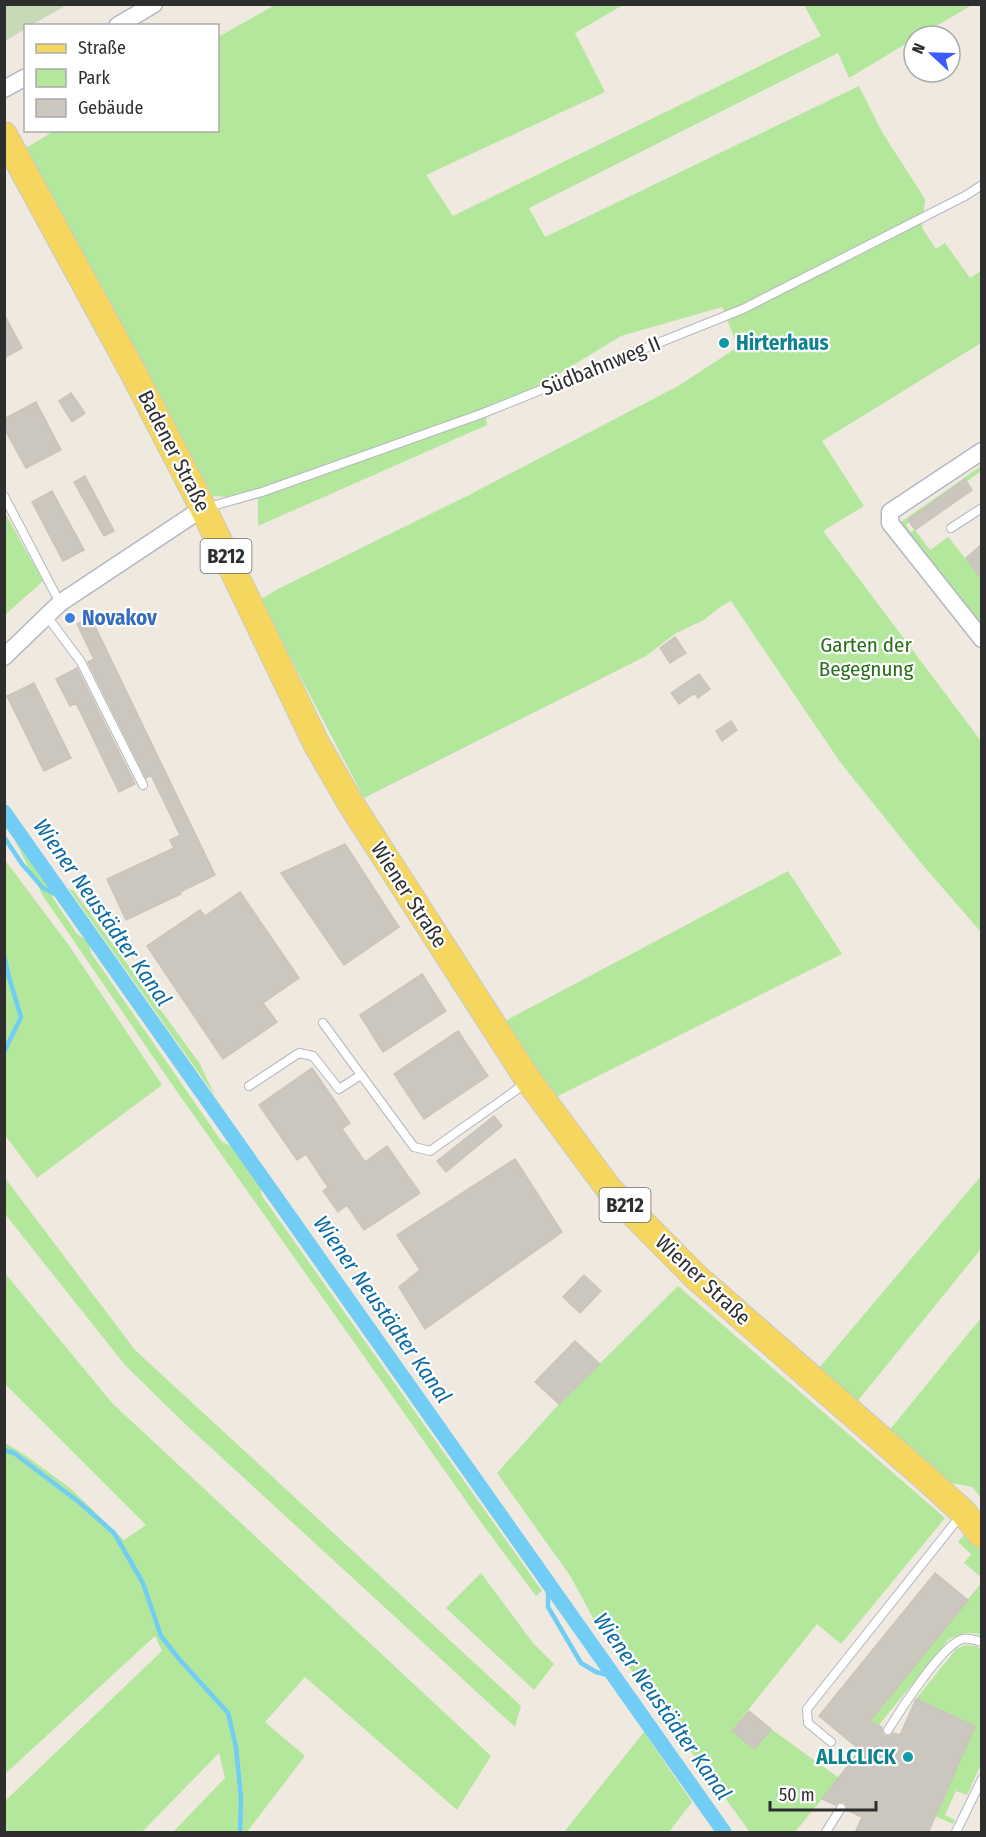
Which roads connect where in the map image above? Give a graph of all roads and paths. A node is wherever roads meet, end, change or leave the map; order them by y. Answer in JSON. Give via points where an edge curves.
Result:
{"nodes":[{"id":1,"x":154,"y":4,"type":"edge"},
{"id":2,"x":120,"y":24,"type":"edge"},
{"id":3,"x":24,"y":78,"type":"edge"},
{"id":4,"x":4,"y":89,"type":"edge"},
{"id":5,"x":4,"y":135,"type":"edge"},
{"id":6,"x":981,"y":185,"type":"edge"},
{"id":7,"x":981,"y":451,"type":"edge"},
{"id":8,"x":4,"y":496,"type":"edge"},
{"id":9,"x":203,"y":508,"type":"junction"},
{"id":10,"x":981,"y":508,"type":"edge"},
{"id":11,"x":951,"y":528,"type":"dead end"},
{"id":12,"x":60,"y":603,"type":"junction"},
{"id":13,"x":46,"y":615,"type":"junction"},
{"id":14,"x":981,"y":639,"type":"edge"},
{"id":15,"x":4,"y":657,"type":"edge"},
{"id":16,"x":143,"y":785,"type":"dead end"},
{"id":17,"x":351,"y":804,"type":"joint"},
{"id":18,"x":323,"y":1023,"type":"dead end"},
{"id":19,"x":361,"y":1075,"type":"junction"},
{"id":20,"x":529,"y":1082,"type":"junction"},
{"id":21,"x":249,"y":1086,"type":"dead end"},
{"id":22,"x":963,"y":1512,"type":"junction"},
{"id":23,"x":981,"y":1535,"type":"edge"},
{"id":24,"x":981,"y":1642,"type":"edge"},
{"id":25,"x":888,"y":1730,"type":"dead end"},
{"id":26,"x":831,"y":1742,"type":"dead end"},
{"id":27,"x":981,"y":1779,"type":"edge"},
{"id":28,"x":841,"y":1808,"type":"dead end"},
{"id":29,"x":826,"y":1833,"type":"edge"},
{"id":30,"x":956,"y":1833,"type":"edge"}],
"edges":[{"from":1,"to":2,"type":"street"},
{"from":3,"to":4,"type":"street"},
{"from":5,"to":9,"type":"main road","name":"Badener Straße","number":"B212"},
{"from":6,"to":9,"type":"lane","name":"Südbahnweg II","via":[[743,309],[481,414],[262,492]]},
{"from":7,"to":14,"type":"street","via":[[890,512],[890,523]]},
{"from":8,"to":12,"type":"lane"},
{"from":9,"to":12,"type":"street"},
{"from":9,"to":17,"type":"main road","name":"Badener Straße","number":"B212","via":[[316,743]]},
{"from":10,"to":11,"type":"lane"},
{"from":12,"to":13,"type":"street"},
{"from":13,"to":15,"type":"street"},
{"from":13,"to":16,"type":"lane","via":[[81,662]]},
{"from":17,"to":20,"type":"main road","name":"Wiener Straße","number":"B212"},
{"from":18,"to":19,"type":"lane"},
{"from":19,"to":20,"type":"lane","via":[[414,1147],[430,1151]]},
{"from":19,"to":21,"type":"lane","via":[[339,1089],[313,1056],[300,1053]]},
{"from":20,"to":22,"type":"main road","name":"Wiener Straße","number":"B212","via":[[609,1189],[696,1277]]},
{"from":22,"to":23,"type":"main road","name":"Wiener Straße","number":"B212"},
{"from":22,"to":26,"type":"lane","via":[[807,1709],[808,1723]]},
{"from":24,"to":25,"type":"lane","via":[[963,1639],[952,1644],[908,1697]]},
{"from":27,"to":30,"type":"lane"},
{"from":28,"to":29,"type":"lane"}]}
